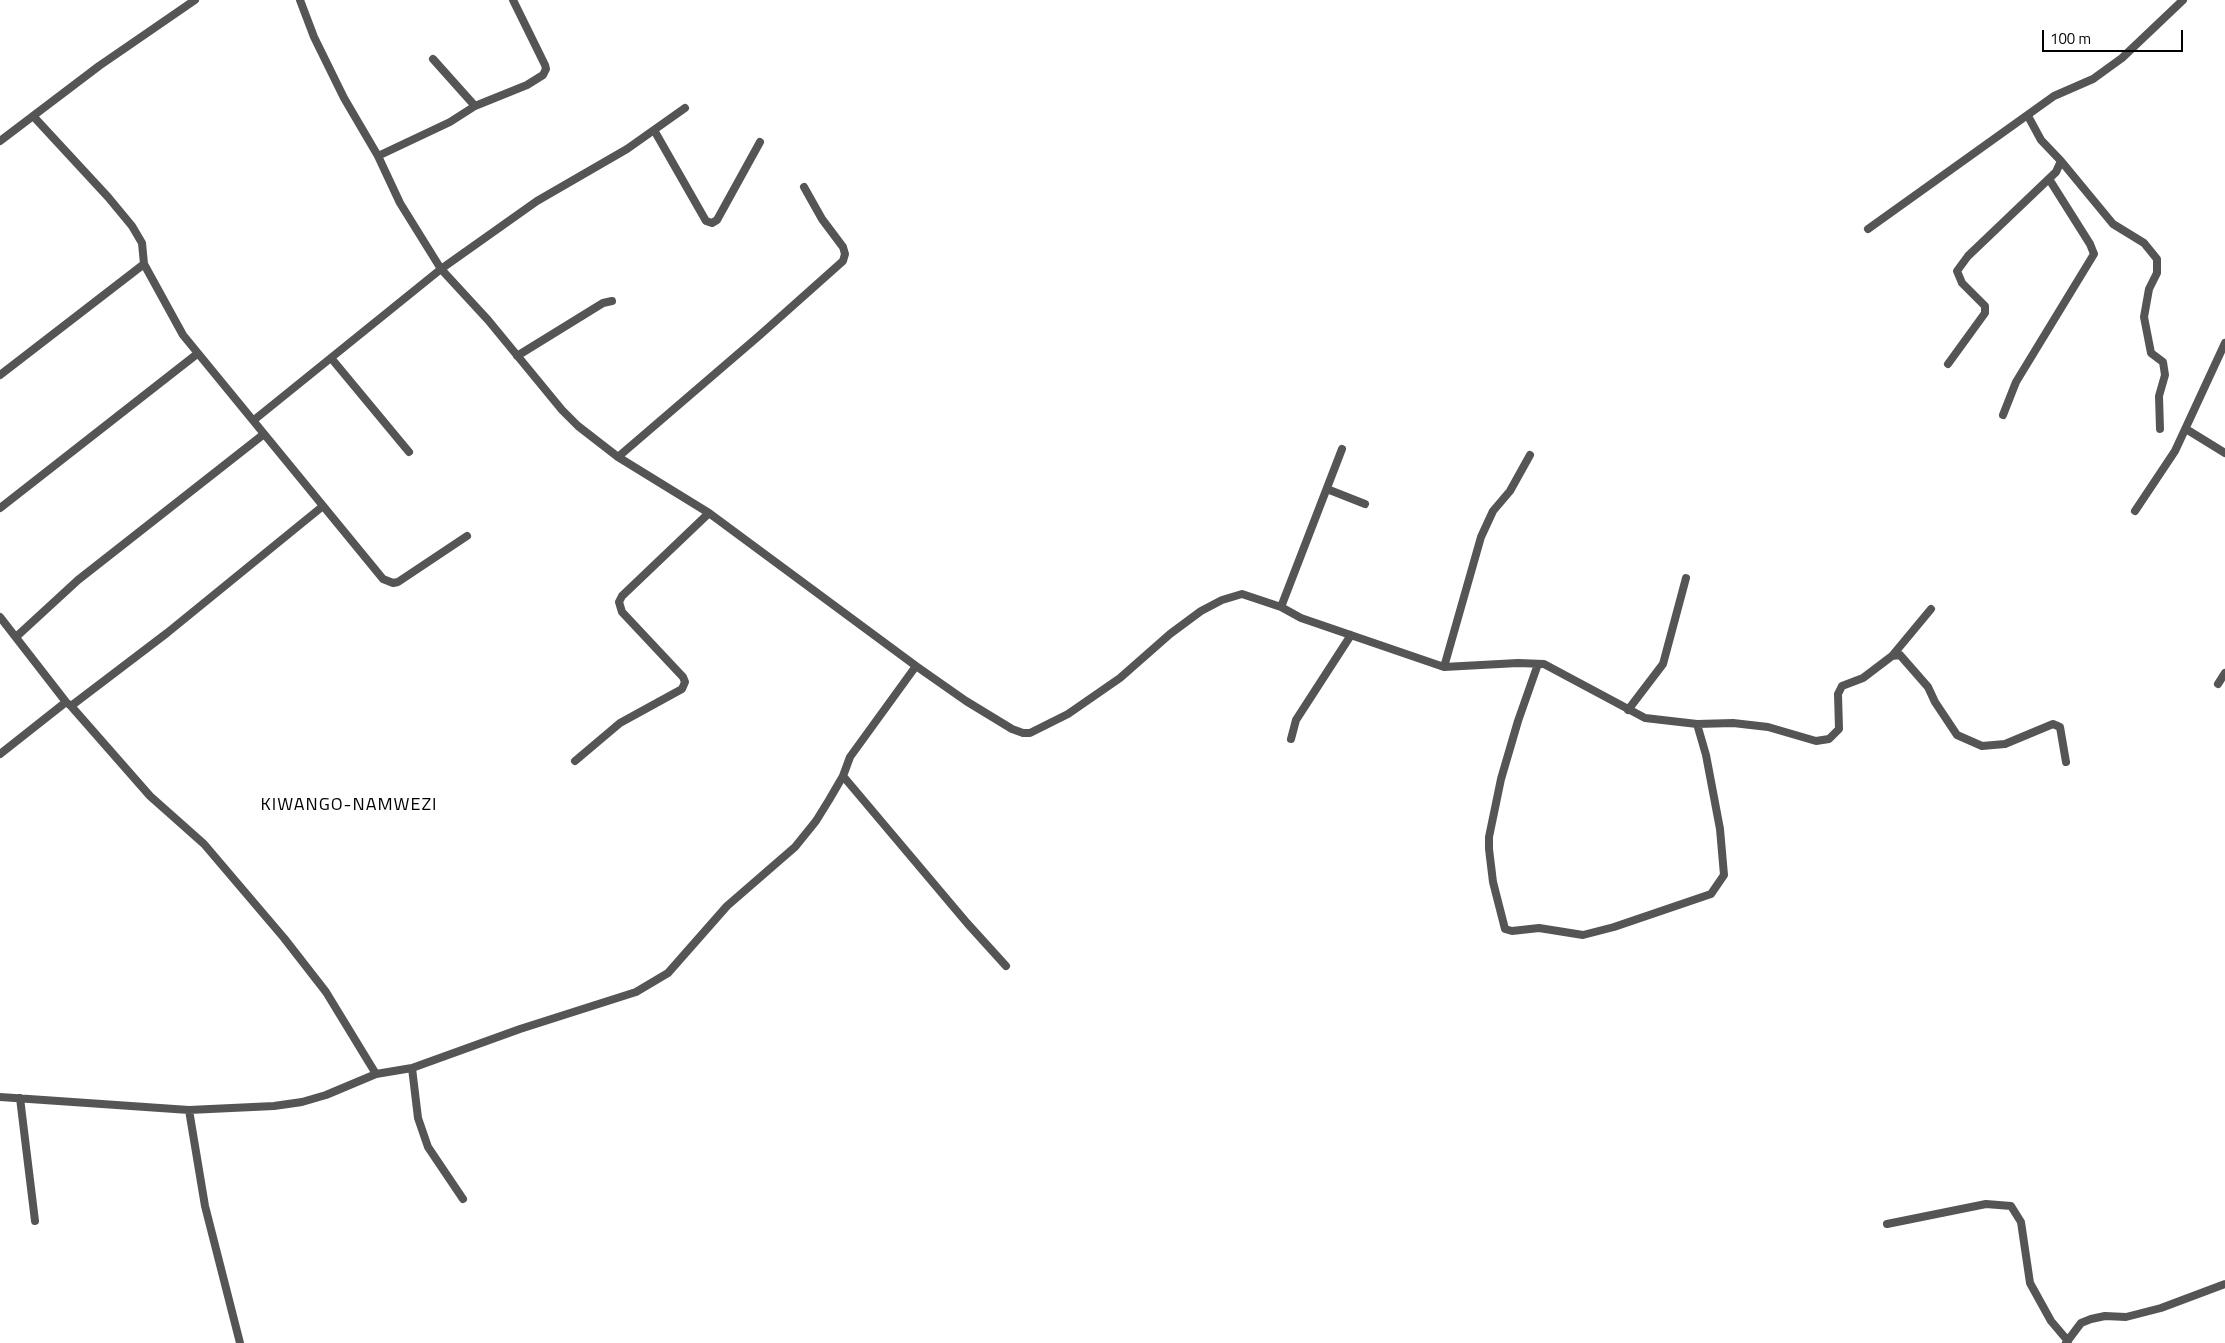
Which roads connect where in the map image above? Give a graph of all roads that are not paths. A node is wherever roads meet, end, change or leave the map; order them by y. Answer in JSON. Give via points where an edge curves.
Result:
{"nodes":[{"id":1,"x":195,"y":0,"type":"edge"},
{"id":2,"x":300,"y":0,"type":"edge"},
{"id":3,"x":513,"y":0,"type":"edge"},
{"id":4,"x":2183,"y":0,"type":"edge"},
{"id":5,"x":433,"y":59,"type":"dead end"},
{"id":6,"x":474,"y":106,"type":"junction"},
{"id":7,"x":685,"y":108,"type":"dead end"},
{"id":8,"x":2028,"y":116,"type":"junction"},
{"id":9,"x":34,"y":117,"type":"junction"},
{"id":10,"x":654,"y":130,"type":"junction"},
{"id":11,"x":0,"y":141,"type":"edge"},
{"id":12,"x":760,"y":142,"type":"dead end"},
{"id":13,"x":378,"y":156,"type":"junction"},
{"id":14,"x":2061,"y":161,"type":"junction"},
{"id":15,"x":2049,"y":179,"type":"junction"},
{"id":16,"x":804,"y":187,"type":"dead end"},
{"id":17,"x":1868,"y":229,"type":"dead end"},
{"id":18,"x":144,"y":264,"type":"junction"},
{"id":19,"x":441,"y":269,"type":"junction"},
{"id":20,"x":612,"y":301,"type":"dead end"},
{"id":21,"x":2225,"y":343,"type":"edge"},
{"id":22,"x":197,"y":354,"type":"junction"},
{"id":23,"x":517,"y":356,"type":"junction"},
{"id":24,"x":331,"y":358,"type":"junction"},
{"id":25,"x":1948,"y":364,"type":"dead end"},
{"id":26,"x":0,"y":375,"type":"edge"},
{"id":27,"x":2003,"y":415,"type":"dead end"},
{"id":28,"x":254,"y":420,"type":"junction"},
{"id":29,"x":2160,"y":429,"type":"dead end"},
{"id":30,"x":2186,"y":429,"type":"junction"},
{"id":31,"x":264,"y":434,"type":"junction"},
{"id":32,"x":1342,"y":449,"type":"dead end"},
{"id":33,"x":409,"y":452,"type":"dead end"},
{"id":34,"x":2225,"y":453,"type":"edge"},
{"id":35,"x":1530,"y":455,"type":"dead end"},
{"id":36,"x":618,"y":457,"type":"junction"},
{"id":37,"x":1328,"y":489,"type":"junction"},
{"id":38,"x":0,"y":496,"type":"edge"},
{"id":39,"x":1365,"y":504,"type":"dead end"},
{"id":40,"x":3,"y":506,"type":"edge"},
{"id":41,"x":323,"y":506,"type":"junction"},
{"id":42,"x":2135,"y":511,"type":"dead end"},
{"id":43,"x":709,"y":513,"type":"junction"},
{"id":44,"x":467,"y":536,"type":"dead end"},
{"id":45,"x":1686,"y":578,"type":"dead end"},
{"id":46,"x":1281,"y":607,"type":"junction"},
{"id":47,"x":1931,"y":609,"type":"dead end"},
{"id":48,"x":0,"y":617,"type":"edge"},
{"id":49,"x":8,"y":627,"type":"junction"},
{"id":50,"x":0,"y":633,"type":"edge"},
{"id":51,"x":1351,"y":635,"type":"junction"},
{"id":52,"x":16,"y":637,"type":"junction"},
{"id":53,"x":1892,"y":656,"type":"junction"},
{"id":54,"x":1538,"y":664,"type":"junction"},
{"id":55,"x":916,"y":666,"type":"junction"},
{"id":56,"x":1444,"y":667,"type":"junction"},
{"id":57,"x":2225,"y":673,"type":"edge"},
{"id":58,"x":2218,"y":684,"type":"dead end"},
{"id":59,"x":68,"y":704,"type":"junction"},
{"id":60,"x":1628,"y":710,"type":"junction"},
{"id":61,"x":1697,"y":724,"type":"junction"},
{"id":62,"x":1291,"y":738,"type":"dead end"},
{"id":63,"x":0,"y":754,"type":"edge"},
{"id":64,"x":575,"y":761,"type":"dead end"},
{"id":65,"x":2066,"y":762,"type":"dead end"},
{"id":66,"x":843,"y":776,"type":"junction"},
{"id":67,"x":1006,"y":966,"type":"dead end"},
{"id":68,"x":412,"y":1068,"type":"junction"},
{"id":69,"x":376,"y":1074,"type":"junction"},
{"id":70,"x":0,"y":1097,"type":"edge"},
{"id":71,"x":20,"y":1098,"type":"junction"},
{"id":72,"x":190,"y":1110,"type":"junction"},
{"id":73,"x":463,"y":1199,"type":"dead end"},
{"id":74,"x":35,"y":1221,"type":"dead end"},
{"id":75,"x":1887,"y":1224,"type":"dead end"},
{"id":76,"x":2225,"y":1284,"type":"edge"},
{"id":77,"x":2067,"y":1342,"type":"edge"},
{"id":78,"x":240,"y":1343,"type":"edge"}],
"edges":[{"from":1,"to":9,"type":"street","via":[[99,66]]},
{"from":2,"to":13,"type":"street","via":[[344,98]]},
{"from":3,"to":6,"type":"street","via":[[546,69],[540,78],[527,85]]},
{"from":4,"to":8,"type":"street","via":[[2122,58],[2093,79],[2054,96]]},
{"from":5,"to":6,"type":"street"},
{"from":6,"to":13,"type":"street","via":[[450,122]]},
{"from":7,"to":10,"type":"street"},
{"from":8,"to":14,"type":"street","via":[[2041,140]]},
{"from":8,"to":17,"type":"street"},
{"from":9,"to":11,"type":"street"},
{"from":9,"to":18,"type":"street","via":[[132,226],[145,252]]},
{"from":10,"to":12,"type":"street","via":[[706,221],[712,223],[717,220]]},
{"from":10,"to":19,"type":"street","via":[[537,201]]},
{"from":13,"to":19,"type":"street","via":[[400,203]]},
{"from":14,"to":15,"type":"street"},
{"from":14,"to":29,"type":"street","via":[[2113,224],[2144,244],[2157,258],[2144,317],[2151,353],[2163,362],[2165,375],[2159,396]]},
{"from":15,"to":25,"type":"street","via":[[1957,270],[1962,283],[1985,306],[1985,314]]},
{"from":15,"to":27,"type":"street","via":[[2094,254],[2016,382]]},
{"from":16,"to":36,"type":"street","via":[[843,247],[843,261]]},
{"from":18,"to":22,"type":"street"},
{"from":18,"to":26,"type":"street"},
{"from":19,"to":23,"type":"street"},
{"from":19,"to":24,"type":"street"},
{"from":20,"to":23,"type":"street","via":[[603,303]]},
{"from":21,"to":30,"type":"street"},
{"from":22,"to":28,"type":"street"},
{"from":22,"to":40,"type":"street"},
{"from":23,"to":36,"type":"street","via":[[562,410]]},
{"from":24,"to":28,"type":"street"},
{"from":24,"to":33,"type":"street"},
{"from":28,"to":31,"type":"street"},
{"from":30,"to":34,"type":"street"},
{"from":30,"to":42,"type":"street"},
{"from":31,"to":41,"type":"street"},
{"from":31,"to":52,"type":"street","via":[[78,580]]},
{"from":32,"to":37,"type":"street"},
{"from":35,"to":56,"type":"street","via":[[1510,491],[1493,511],[1481,537]]},
{"from":36,"to":43,"type":"street"},
{"from":37,"to":39,"type":"street"},
{"from":37,"to":46,"type":"street"},
{"from":38,"to":40,"type":"street"},
{"from":41,"to":44,"type":"street","via":[[388,583],[398,582]]},
{"from":41,"to":59,"type":"street","via":[[166,633]]},
{"from":43,"to":55,"type":"street"},
{"from":43,"to":64,"type":"street","via":[[619,602],[622,612],[683,678],[682,689],[620,723]]},
{"from":45,"to":60,"type":"street","via":[[1662,664]]},
{"from":46,"to":51,"type":"street"},
{"from":46,"to":55,"type":"street","via":[[1242,594],[1222,600],[1170,634],[1120,678],[1068,714],[1030,733],[1012,729]]},
{"from":47,"to":53,"type":"street"},
{"from":48,"to":49,"type":"street"},
{"from":49,"to":50,"type":"street"},
{"from":49,"to":52,"type":"street"},
{"from":51,"to":56,"type":"street"},
{"from":51,"to":62,"type":"street","via":[[1296,720]]},
{"from":52,"to":59,"type":"street"},
{"from":53,"to":61,"type":"street","via":[[1872,673],[1842,686],[1839,690],[1839,729],[1825,740],[1816,742],[1768,727],[1733,723]]},
{"from":53,"to":65,"type":"street","via":[[1905,659],[1928,687],[1957,734],[1982,746],[2005,744],[2053,724],[2060,728]]},
{"from":54,"to":56,"type":"street"},
{"from":54,"to":60,"type":"street","via":[[1544,664]]},
{"from":54,"to":61,"type":"street","via":[[1501,779],[1489,837],[1488,849],[1505,929],[1539,928],[1583,935],[1711,894],[1724,875],[1720,829]]},
{"from":55,"to":66,"type":"street","via":[[850,757]]},
{"from":57,"to":58,"type":"street"},
{"from":59,"to":63,"type":"street"},
{"from":59,"to":69,"type":"street","via":[[150,796],[204,844],[284,938],[326,992]]},
{"from":60,"to":61,"type":"street","via":[[1645,718]]},
{"from":66,"to":67,"type":"street"},
{"from":66,"to":68,"type":"street","via":[[816,821],[795,847],[727,906],[668,973],[636,992]]},
{"from":68,"to":69,"type":"street"},
{"from":68,"to":73,"type":"street","via":[[418,1118],[428,1147]]},
{"from":69,"to":72,"type":"street","via":[[302,1102]]},
{"from":70,"to":71,"type":"street"},
{"from":71,"to":72,"type":"street"},
{"from":71,"to":74,"type":"street"},
{"from":72,"to":78,"type":"street","via":[[205,1206]]},
{"from":75,"to":77,"type":"street","via":[[1986,1204],[2011,1206],[2020,1222],[2030,1283]]},
{"from":76,"to":77,"type":"street","via":[[2126,1317],[2091,1319],[2082,1323]]}]}
